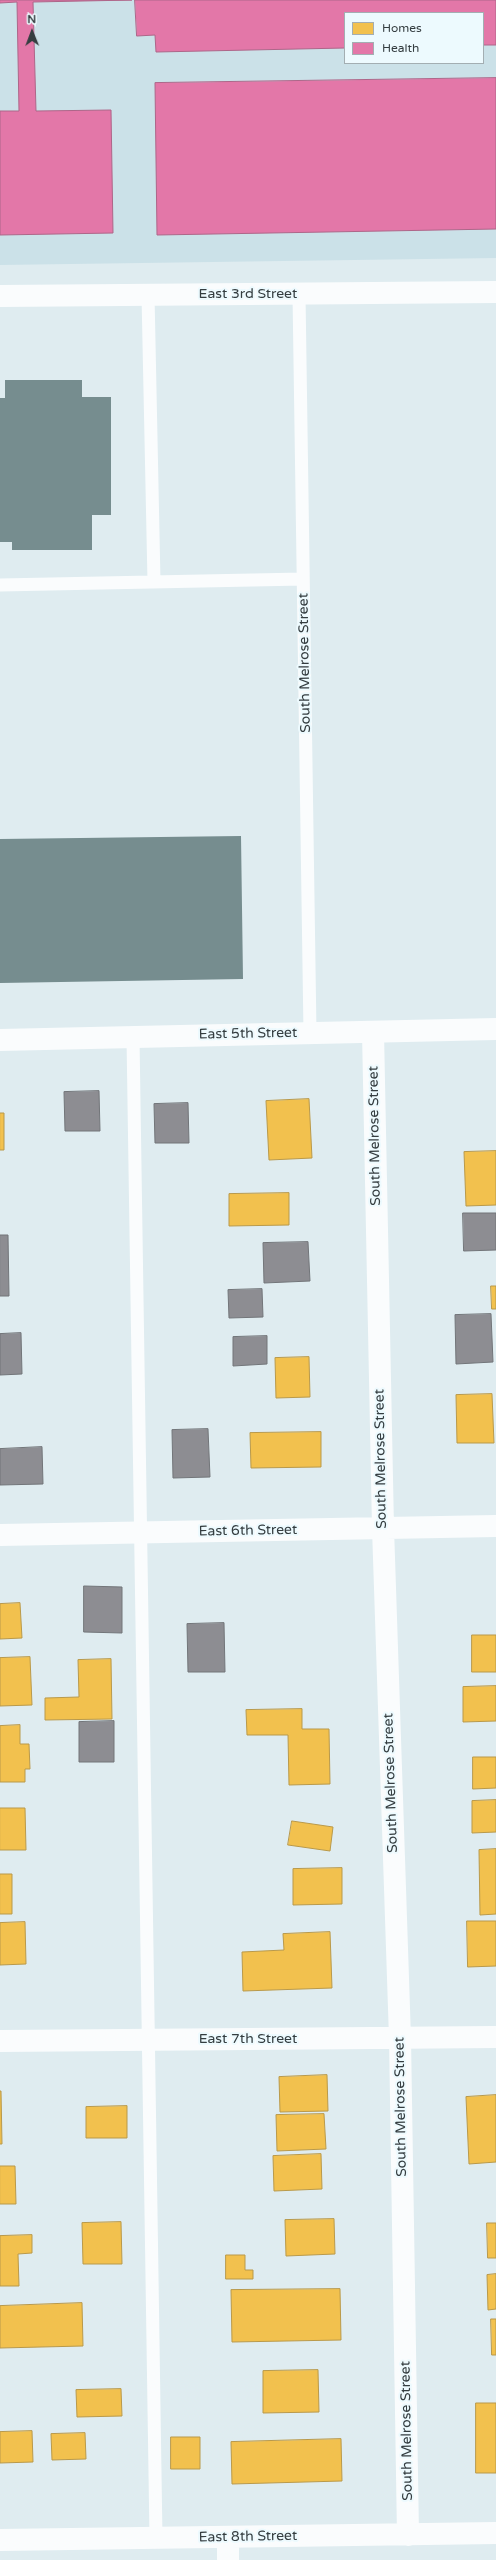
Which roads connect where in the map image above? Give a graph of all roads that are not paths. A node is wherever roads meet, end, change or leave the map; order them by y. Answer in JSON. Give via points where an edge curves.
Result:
{"nodes":[{"id":1,"x":496,"y":292,"type":"edge"},
{"id":2,"x":299,"y":294,"type":"junction"},
{"id":3,"x":148,"y":295,"type":"junction"},
{"id":4,"x":0,"y":296,"type":"edge"},
{"id":5,"x":304,"y":579,"type":"junction"},
{"id":6,"x":154,"y":582,"type":"junction"},
{"id":7,"x":0,"y":585,"type":"edge"},
{"id":8,"x":496,"y":1029,"type":"edge"},
{"id":9,"x":373,"y":1032,"type":"junction"},
{"id":10,"x":310,"y":1033,"type":"junction"},
{"id":11,"x":133,"y":1037,"type":"junction"},
{"id":12,"x":0,"y":1040,"type":"edge"},
{"id":13,"x":496,"y":1526,"type":"edge"},
{"id":14,"x":383,"y":1528,"type":"junction"},
{"id":15,"x":140,"y":1533,"type":"junction"},
{"id":16,"x":0,"y":1535,"type":"edge"},
{"id":17,"x":496,"y":2037,"type":"edge"},
{"id":18,"x":400,"y":2038,"type":"junction"},
{"id":19,"x":147,"y":2040,"type":"junction"},
{"id":20,"x":0,"y":2041,"type":"edge"},
{"id":21,"x":496,"y":2534,"type":"edge"},
{"id":22,"x":408,"y":2535,"type":"junction"},
{"id":23,"x":228,"y":2537,"type":"junction"},
{"id":24,"x":156,"y":2538,"type":"junction"},
{"id":25,"x":0,"y":2540,"type":"edge"},
{"id":26,"x":228,"y":2560,"type":"edge"}],
"edges":[{"from":1,"to":2,"type":"street","name":"East 3rd Street"},
{"from":2,"to":3,"type":"street","name":"East 3rd Street"},
{"from":2,"to":5,"type":"lane","name":"South Melrose Street"},
{"from":3,"to":4,"type":"street","name":"East 3rd Street"},
{"from":3,"to":6,"type":"lane"},
{"from":5,"to":6,"type":"lane"},
{"from":5,"to":10,"type":"lane","name":"South Melrose Street"},
{"from":6,"to":7,"type":"lane"},
{"from":8,"to":9,"type":"street","name":"East 5th Street"},
{"from":9,"to":10,"type":"street","name":"East 5th Street"},
{"from":9,"to":14,"type":"street","name":"South Melrose Street"},
{"from":10,"to":11,"type":"street","name":"East 5th Street"},
{"from":11,"to":12,"type":"street","name":"East 5th Street"},
{"from":11,"to":15,"type":"lane"},
{"from":13,"to":14,"type":"street","name":"East 6th Street"},
{"from":14,"to":15,"type":"street","name":"East 6th Street"},
{"from":14,"to":18,"type":"street","name":"South Melrose Street"},
{"from":15,"to":16,"type":"street","name":"East 6th Street"},
{"from":15,"to":19,"type":"lane"},
{"from":17,"to":18,"type":"street","name":"East 7th Street"},
{"from":18,"to":19,"type":"street","name":"East 7th Street"},
{"from":18,"to":22,"type":"street","name":"South Melrose Street"},
{"from":19,"to":20,"type":"street","name":"East 7th Street"},
{"from":19,"to":24,"type":"lane"},
{"from":21,"to":22,"type":"street","name":"East 8th Street"},
{"from":22,"to":23,"type":"street","name":"East 8th Street"},
{"from":23,"to":24,"type":"street","name":"East 8th Street"},
{"from":23,"to":26,"type":"street"},
{"from":24,"to":25,"type":"street","name":"East 8th Street"}]}
